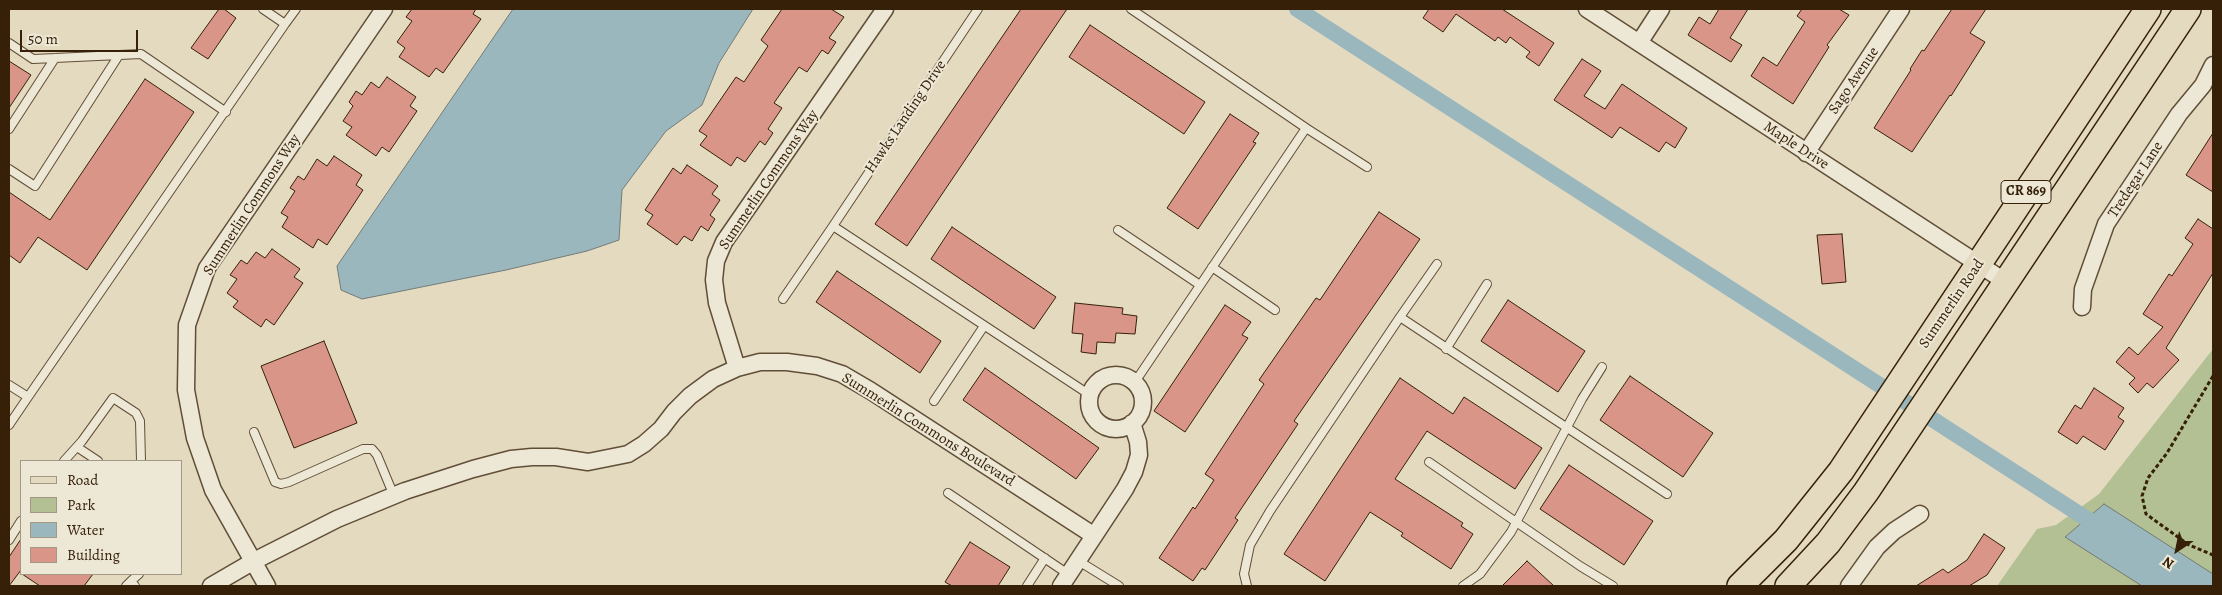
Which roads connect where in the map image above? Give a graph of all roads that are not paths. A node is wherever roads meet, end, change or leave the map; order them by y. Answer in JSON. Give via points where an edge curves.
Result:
{"nodes":[{"id":1,"x":263,"y":9,"type":"edge"},
{"id":2,"x":296,"y":9,"type":"edge"},
{"id":3,"x":384,"y":9,"type":"edge"},
{"id":4,"x":885,"y":9,"type":"edge"},
{"id":5,"x":978,"y":9,"type":"edge"},
{"id":6,"x":1131,"y":9,"type":"edge"},
{"id":7,"x":1587,"y":9,"type":"edge"},
{"id":8,"x":1661,"y":9,"type":"edge"},
{"id":9,"x":1901,"y":9,"type":"edge"},
{"id":10,"x":2148,"y":9,"type":"edge"},
{"id":11,"x":2188,"y":9,"type":"edge"},
{"id":12,"x":286,"y":24,"type":"junction"},
{"id":13,"x":9,"y":43,"type":"edge"},
{"id":14,"x":1639,"y":43,"type":"junction"},
{"id":15,"x":119,"y":55,"type":"junction"},
{"id":16,"x":55,"y":58,"type":"junction"},
{"id":17,"x":2213,"y":65,"type":"edge"},
{"id":18,"x":2208,"y":89,"type":"edge"},
{"id":19,"x":226,"y":112,"type":"junction"},
{"id":20,"x":1306,"y":128,"type":"junction"},
{"id":21,"x":9,"y":129,"type":"edge"},
{"id":22,"x":1806,"y":153,"type":"junction"},
{"id":23,"x":1366,"y":167,"type":"dead end"},
{"id":24,"x":9,"y":169,"type":"edge"},
{"id":25,"x":833,"y":226,"type":"junction"},
{"id":26,"x":1118,"y":230,"type":"dead end"},
{"id":27,"x":1437,"y":264,"type":"dead end"},
{"id":28,"x":1978,"y":264,"type":"junction"},
{"id":29,"x":1212,"y":267,"type":"junction"},
{"id":30,"x":2006,"y":282,"type":"junction"},
{"id":31,"x":1487,"y":284,"type":"dead end"},
{"id":32,"x":1200,"y":285,"type":"junction"},
{"id":33,"x":783,"y":300,"type":"dead end"},
{"id":34,"x":2082,"y":307,"type":"dead end"},
{"id":35,"x":1275,"y":310,"type":"dead end"},
{"id":36,"x":1400,"y":317,"type":"junction"},
{"id":37,"x":984,"y":326,"type":"junction"},
{"id":38,"x":1446,"y":349,"type":"junction"},
{"id":39,"x":1602,"y":367,"type":"dead end"},
{"id":40,"x":737,"y":368,"type":"junction"},
{"id":41,"x":1134,"y":382,"type":"junction"},
{"id":42,"x":9,"y":385,"type":"edge"},
{"id":43,"x":1090,"y":395,"type":"junction"},
{"id":44,"x":28,"y":398,"type":"junction"},
{"id":45,"x":934,"y":400,"type":"dead end"},
{"id":46,"x":1132,"y":423,"type":"junction"},
{"id":47,"x":9,"y":424,"type":"edge"},
{"id":48,"x":1567,"y":428,"type":"junction"},
{"id":49,"x":254,"y":432,"type":"dead end"},
{"id":50,"x":77,"y":447,"type":"junction"},
{"id":51,"x":65,"y":460,"type":"edge"},
{"id":52,"x":96,"y":460,"type":"edge"},
{"id":53,"x":141,"y":460,"type":"edge"},
{"id":54,"x":1429,"y":462,"type":"dead end"},
{"id":55,"x":948,"y":494,"type":"dead end"},
{"id":56,"x":1667,"y":494,"type":"dead end"},
{"id":57,"x":394,"y":496,"type":"junction"},
{"id":58,"x":1920,"y":514,"type":"dead end"},
{"id":59,"x":1517,"y":522,"type":"junction"},
{"id":60,"x":20,"y":523,"type":"edge"},
{"id":61,"x":1093,"y":535,"type":"junction"},
{"id":62,"x":9,"y":540,"type":"edge"},
{"id":63,"x":1045,"y":558,"type":"junction"},
{"id":64,"x":254,"y":561,"type":"junction"},
{"id":65,"x":1069,"y":573,"type":"edge"},
{"id":66,"x":138,"y":575,"type":"edge"},
{"id":67,"x":130,"y":585,"type":"edge"},
{"id":68,"x":211,"y":586,"type":"edge"},
{"id":69,"x":267,"y":586,"type":"edge"},
{"id":70,"x":1027,"y":586,"type":"edge"},
{"id":71,"x":1119,"y":586,"type":"edge"},
{"id":72,"x":1247,"y":586,"type":"edge"},
{"id":73,"x":1465,"y":586,"type":"edge"},
{"id":74,"x":1614,"y":586,"type":"edge"},
{"id":75,"x":1740,"y":586,"type":"edge"},
{"id":76,"x":1788,"y":586,"type":"edge"},
{"id":77,"x":1849,"y":586,"type":"edge"}],
"edges":[{"from":1,"to":12,"type":"lane"},
{"from":2,"to":12,"type":"lane"},
{"from":3,"to":64,"type":"street","name":"Summerlin Commons Way","via":[[207,268],[188,325],[186,390],[195,438],[213,490]]},
{"from":4,"to":40,"type":"street","name":"Summerlin Commons Way","via":[[724,242],[716,261],[717,303]]},
{"from":5,"to":25,"type":"lane","name":"Hawks Landing Drive"},
{"from":6,"to":20,"type":"lane"},
{"from":7,"to":14,"type":"street","name":"Maple Drive"},
{"from":8,"to":14,"type":"street"},
{"from":9,"to":22,"type":"street","name":"Sago Avenue"},
{"from":10,"to":28,"type":"main road","name":"Summerlin Road","number":"CR 869"},
{"from":11,"to":30,"type":"main road","number":"CR 869"},
{"from":12,"to":19,"type":"lane"},
{"from":13,"to":16,"type":"lane","via":[[34,59]]},
{"from":14,"to":22,"type":"street","name":"Maple Drive"},
{"from":15,"to":16,"type":"lane"},
{"from":15,"to":19,"type":"lane","via":[[141,54]]},
{"from":15,"to":24,"type":"lane","via":[[35,186]]},
{"from":16,"to":21,"type":"lane"},
{"from":17,"to":18,"type":"street","name":"Tredegar Lane"},
{"from":18,"to":34,"type":"street","name":"Tredegar Lane","via":[[2179,114],[2106,224],[2083,289]]},
{"from":19,"to":44,"type":"lane"},
{"from":20,"to":23,"type":"lane"},
{"from":20,"to":29,"type":"lane"},
{"from":22,"to":28,"type":"street","name":"Maple Drive"},
{"from":25,"to":33,"type":"lane","name":"Hawks Landing Drive"},
{"from":25,"to":37,"type":"lane"},
{"from":26,"to":32,"type":"lane"},
{"from":27,"to":36,"type":"lane"},
{"from":28,"to":30,"type":"street","name":"Maple Drive"},
{"from":28,"to":75,"type":"main road","name":"Summerlin Road","number":"CR 869","via":[[1814,506],[1786,540]]},
{"from":29,"to":32,"type":"lane"},
{"from":29,"to":35,"type":"lane"},
{"from":30,"to":76,"type":"main road","number":"CR 869","via":[[1866,492],[1828,543]]},
{"from":31,"to":38,"type":"lane"},
{"from":32,"to":41,"type":"lane"},
{"from":36,"to":38,"type":"lane"},
{"from":36,"to":72,"type":"lane","via":[[1250,545],[1244,574]]},
{"from":37,"to":43,"type":"lane"},
{"from":37,"to":45,"type":"lane"},
{"from":38,"to":48,"type":"lane"},
{"from":39,"to":48,"type":"lane"},
{"from":40,"to":57,"type":"street","name":"Summerlin Commons Boulevard","via":[[713,379],[690,396],[644,444],[628,454],[588,462],[556,457],[511,460],[473,469]]},
{"from":40,"to":61,"type":"street","name":"Summerlin Commons Boulevard","via":[[760,362],[787,362],[842,374]]},
{"from":41,"to":43,"type":"street","via":[[1118,375],[1109,376],[1100,380]]},
{"from":41,"to":46,"type":"street","via":[[1143,403],[1142,411]]},
{"from":42,"to":44,"type":"lane"},
{"from":43,"to":46,"type":"street","via":[[1092,413],[1105,426],[1124,427]]},
{"from":44,"to":47,"type":"lane"},
{"from":46,"to":61,"type":"street","via":[[1139,455],[1134,472]]},
{"from":48,"to":56,"type":"lane"},
{"from":48,"to":59,"type":"lane"},
{"from":49,"to":57,"type":"lane","via":[[275,482],[289,482],[363,450],[372,450]]},
{"from":50,"to":51,"type":"lane"},
{"from":50,"to":52,"type":"lane"},
{"from":50,"to":53,"type":"lane","via":[[113,398],[136,413],[140,421]]},
{"from":54,"to":59,"type":"lane"},
{"from":55,"to":63,"type":"lane"},
{"from":57,"to":64,"type":"street","name":"Summerlin Commons Boulevard","via":[[337,519]]},
{"from":58,"to":77,"type":"street","via":[[1877,547]]},
{"from":59,"to":73,"type":"lane","via":[[1480,574]]},
{"from":59,"to":74,"type":"lane"},
{"from":60,"to":62,"type":"lane"},
{"from":61,"to":65,"type":"street"},
{"from":63,"to":65,"type":"lane"},
{"from":63,"to":70,"type":"lane"},
{"from":64,"to":68,"type":"street","name":"Summerlin Commons Boulevard"},
{"from":64,"to":69,"type":"street","name":"Summerlin Commons Way"},
{"from":65,"to":71,"type":"lane"},
{"from":66,"to":67,"type":"lane"}]}
